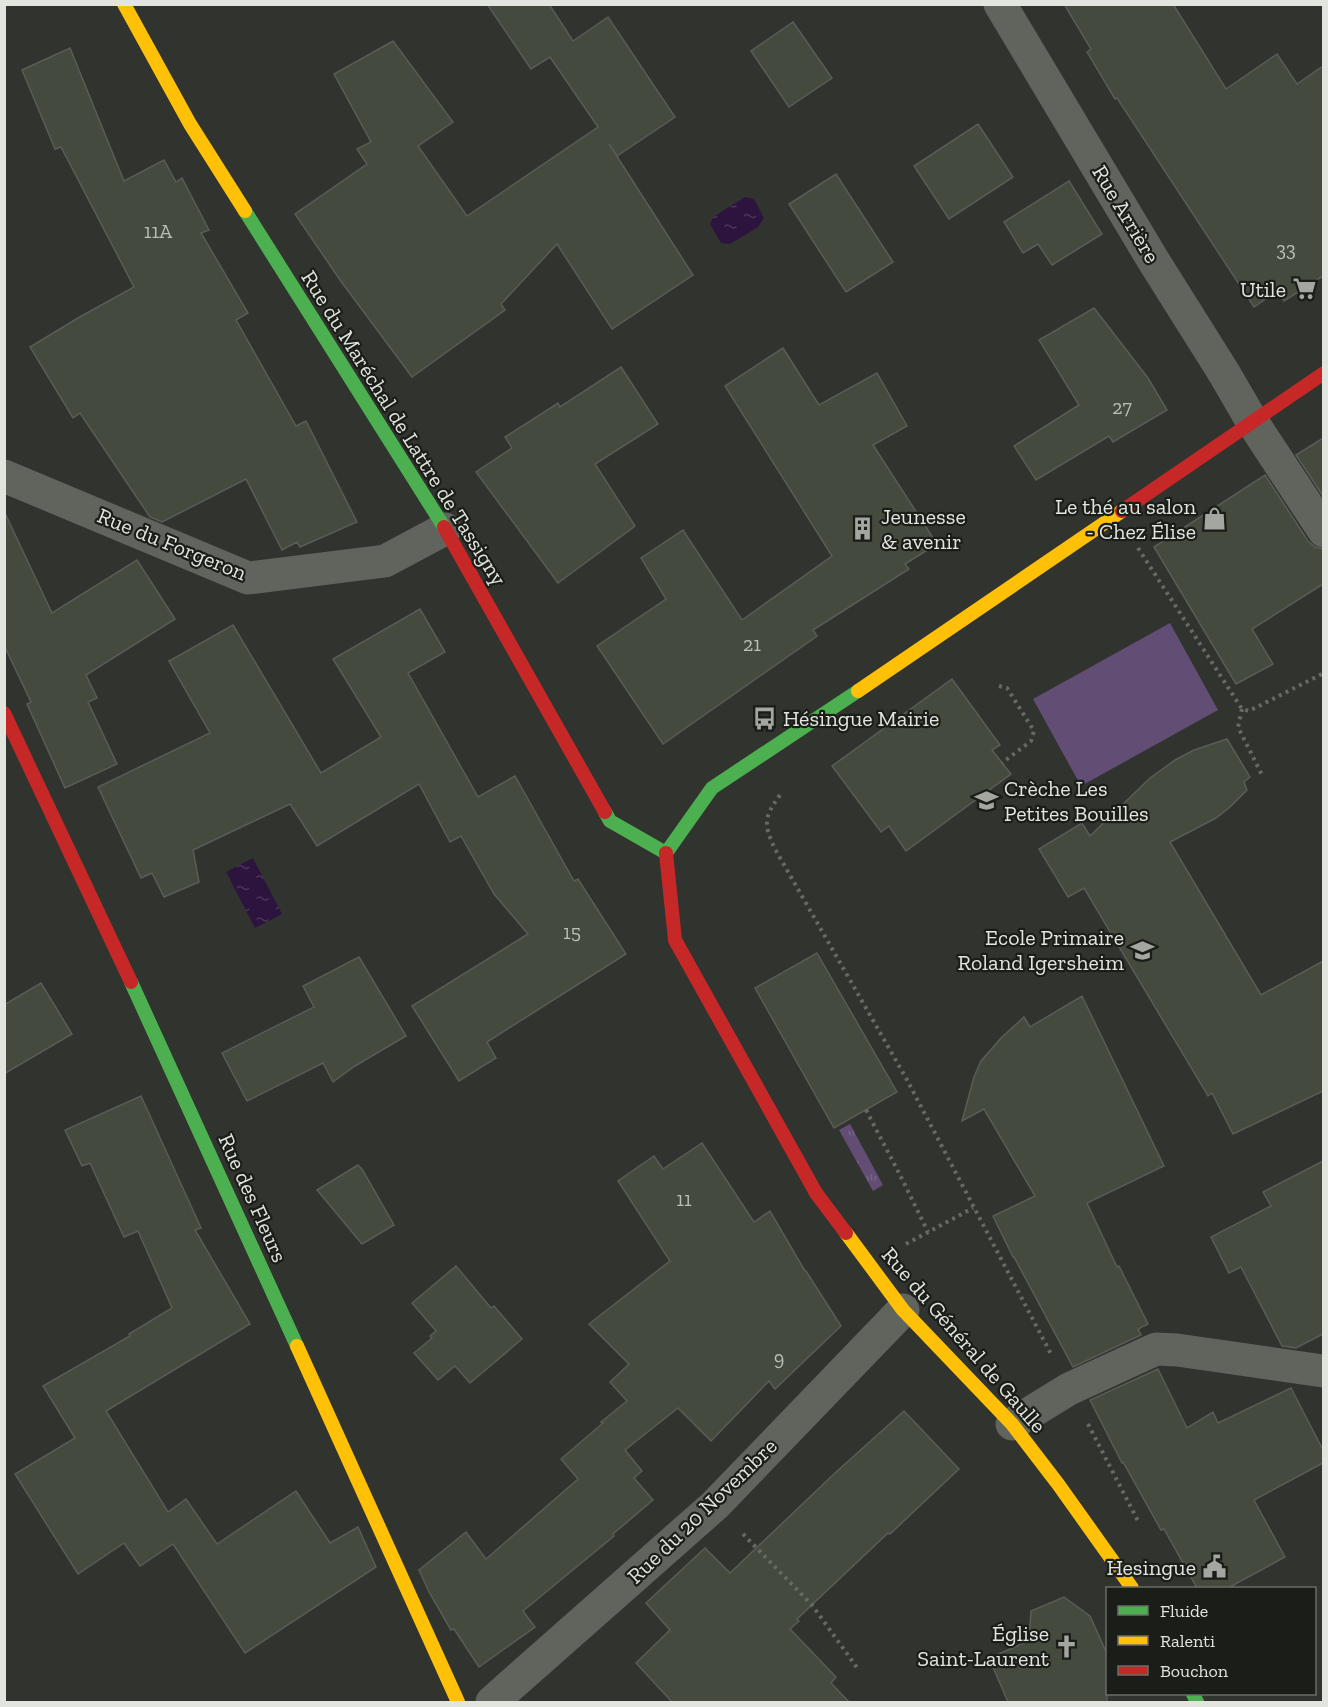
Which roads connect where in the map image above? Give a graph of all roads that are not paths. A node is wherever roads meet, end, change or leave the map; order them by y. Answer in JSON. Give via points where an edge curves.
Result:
{"nodes":[{"id":1,"x":124,"y":4,"type":"edge"},
{"id":2,"x":1000,"y":4,"type":"edge"},
{"id":3,"x":1323,"y":373,"type":"edge"},
{"id":4,"x":1253,"y":423,"type":"junction"},
{"id":5,"x":4,"y":476,"type":"edge"},
{"id":6,"x":445,"y":529,"type":"junction"},
{"id":7,"x":1323,"y":531,"type":"edge"},
{"id":8,"x":4,"y":713,"type":"edge"},
{"id":9,"x":666,"y":853,"type":"junction"},
{"id":10,"x":903,"y":1310,"type":"junction"},
{"id":11,"x":1323,"y":1371,"type":"edge"},
{"id":12,"x":1012,"y":1424,"type":"junction"},
{"id":13,"x":1130,"y":1587,"type":"edge"},
{"id":14,"x":459,"y":1702,"type":"edge"},
{"id":15,"x":492,"y":1702,"type":"edge"}],
"edges":[{"from":1,"to":6,"type":"street","name":"Rue du Maréchal de Lattre de Tassigny","via":[[190,124]]},
{"from":2,"to":4,"type":"street","name":"Rue Arrière"},
{"from":3,"to":4,"type":"street"},
{"from":4,"to":7,"type":"street","name":"Rue Arrière"},
{"from":4,"to":9,"type":"street","via":[[712,788]]},
{"from":5,"to":6,"type":"street","name":"Rue du Forgeron","via":[[248,578],[385,561]]},
{"from":6,"to":9,"type":"street","name":"Rue du Maréchal de Lattre de Tassigny","via":[[610,821]]},
{"from":8,"to":14,"type":"street","name":"Rue des Fleurs","via":[[163,1049]]},
{"from":9,"to":10,"type":"street","name":"Rue du Général de Gaulle","via":[[675,940],[816,1193]]},
{"from":10,"to":12,"type":"street","name":"Rue du Général de Gaulle"},
{"from":10,"to":15,"type":"street","name":"Rue du 20 Novembre","via":[[715,1505]]},
{"from":11,"to":12,"type":"street","via":[[1156,1349],[1069,1389]]},
{"from":12,"to":13,"type":"street","name":"Rue du Général de Gaulle"}]}
